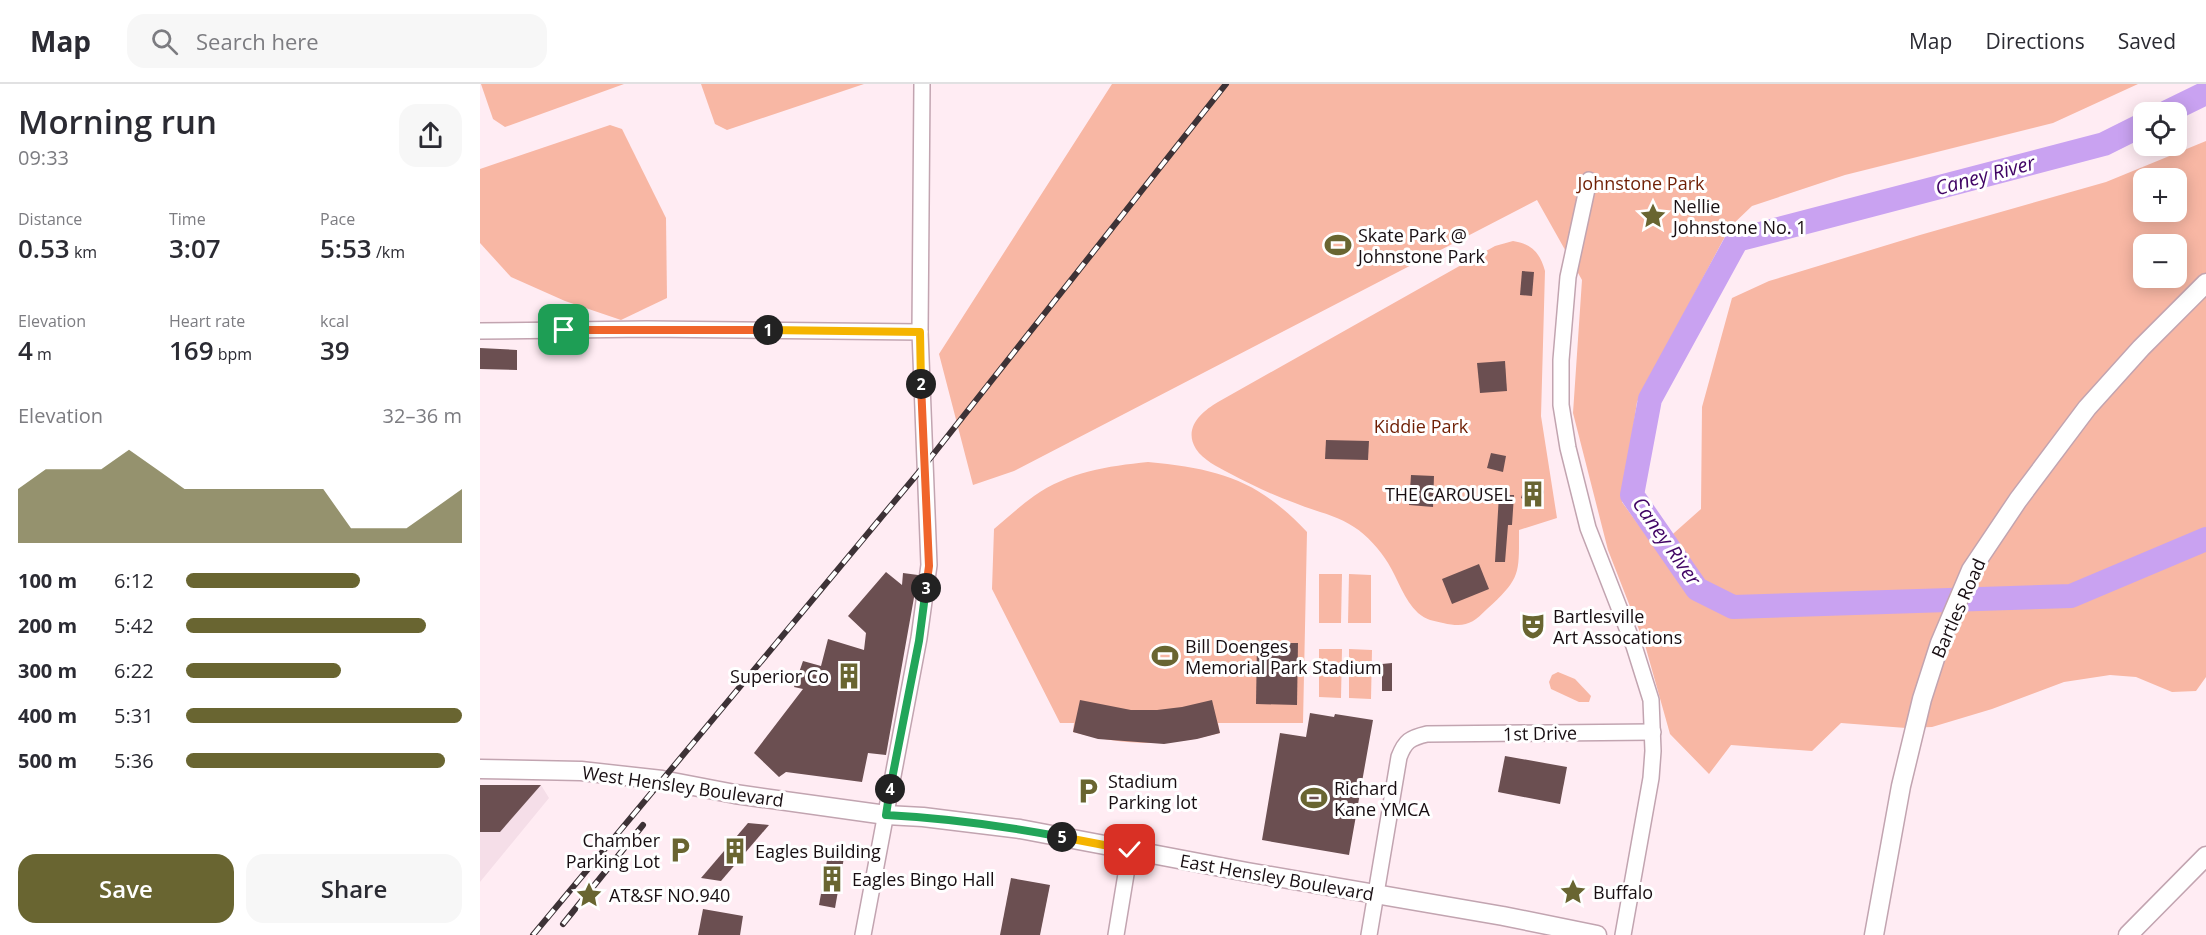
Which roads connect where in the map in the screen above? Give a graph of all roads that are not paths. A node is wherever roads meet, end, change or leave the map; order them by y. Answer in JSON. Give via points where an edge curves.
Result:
{"nodes":[{"id":1,"x":922,"y":84,"type":"edge"},
{"id":2,"x":1589,"y":180,"type":"dead end"},
{"id":3,"x":2206,"y":283,"type":"edge"},
{"id":4,"x":480,"y":331,"type":"edge"},
{"id":5,"x":920,"y":332,"type":"junction"},
{"id":6,"x":1653,"y":732,"type":"junction"},
{"id":7,"x":480,"y":769,"type":"edge"},
{"id":8,"x":886,"y":815,"type":"junction"},
{"id":9,"x":1130,"y":850,"type":"junction"},
{"id":10,"x":2206,"y":856,"type":"edge"},
{"id":11,"x":1376,"y":894,"type":"junction"},
{"id":12,"x":863,"y":935,"type":"edge"},
{"id":13,"x":1116,"y":935,"type":"edge"},
{"id":14,"x":1369,"y":935,"type":"edge"},
{"id":15,"x":1597,"y":935,"type":"edge"},
{"id":16,"x":1623,"y":935,"type":"edge"},
{"id":17,"x":1874,"y":935,"type":"edge"},
{"id":18,"x":2128,"y":935,"type":"edge"}],
"edges":[{"from":1,"to":5,"type":"street"},
{"from":2,"to":6,"type":"street","via":[[1568,277],[1561,405],[1588,528],[1635,646],[1651,700]]},
{"from":3,"to":17,"type":"main road","name":"Bartles Road","via":[[2087,408],[1971,570],[1940,643],[1922,699]]},
{"from":4,"to":5,"type":"street"},
{"from":5,"to":8,"type":"street","via":[[929,566]]},
{"from":6,"to":11,"type":"street","name":"1st Drive","via":[[1412,737],[1404,743],[1399,757]]},
{"from":6,"to":16,"type":"street","via":[[1651,778]]},
{"from":7,"to":8,"type":"main road","name":"West Hensley Boulevard","via":[[581,771],[662,780]]},
{"from":8,"to":9,"type":"main road","name":"East Hensley Boulevard","via":[[1020,829]]},
{"from":8,"to":12,"type":"street"},
{"from":9,"to":11,"type":"main road","name":"East Hensley Boulevard"},
{"from":9,"to":13,"type":"street"},
{"from":10,"to":18,"type":"main road"},
{"from":11,"to":14,"type":"street"},
{"from":11,"to":15,"type":"main road","name":"East Hensley Boulevard"}]}
